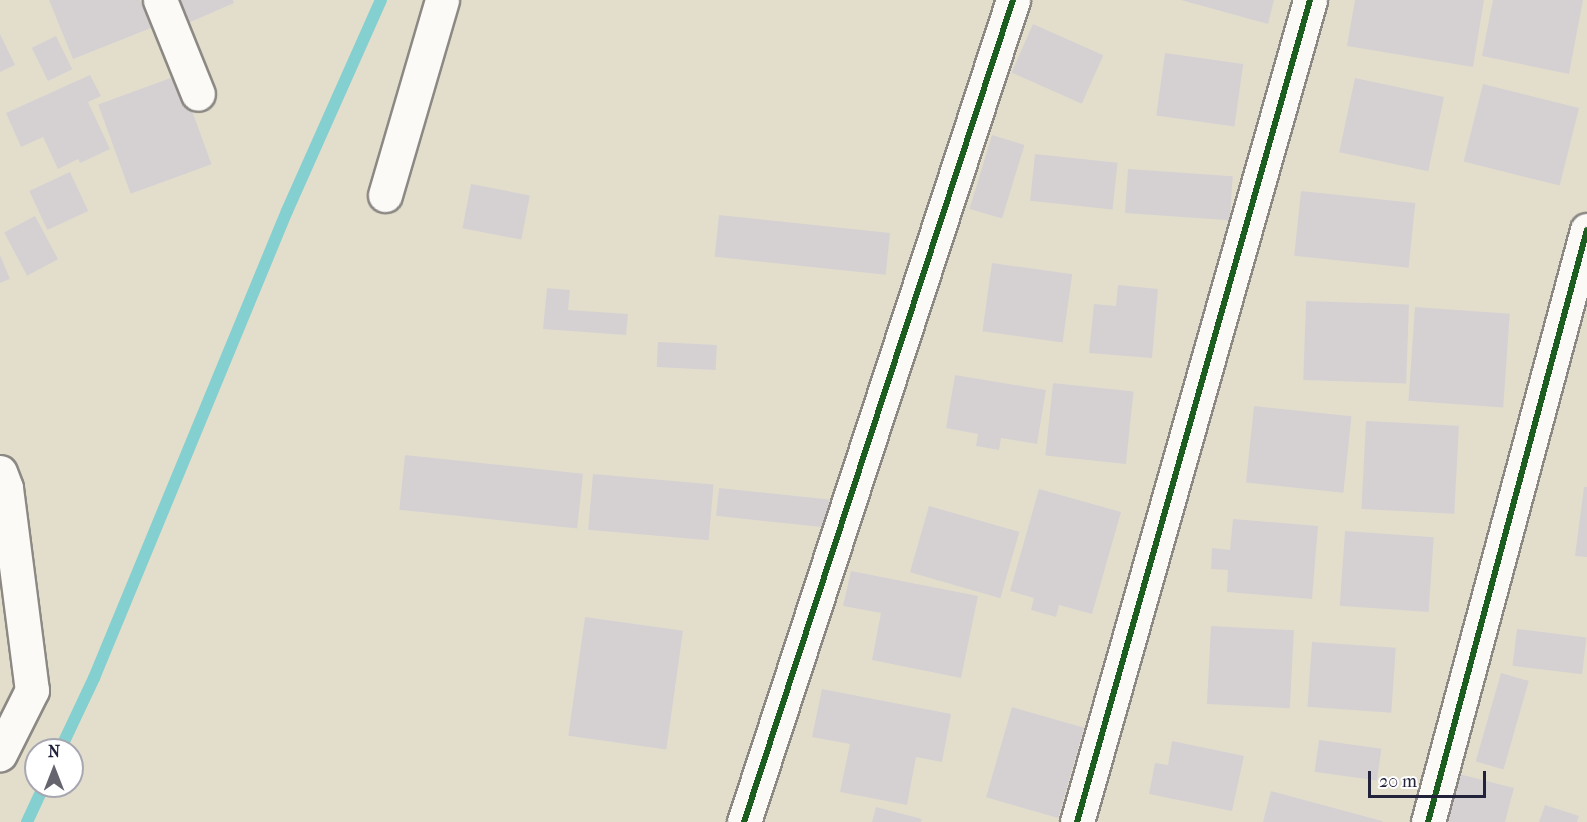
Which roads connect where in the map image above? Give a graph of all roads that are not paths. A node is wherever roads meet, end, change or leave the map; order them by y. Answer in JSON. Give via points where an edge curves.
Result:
{"nodes":[{"id":1,"x":160,"y":0,"type":"edge"},
{"id":2,"x":442,"y":0,"type":"edge"},
{"id":3,"x":1013,"y":0,"type":"edge"},
{"id":4,"x":1310,"y":0,"type":"edge"},
{"id":5,"x":198,"y":94,"type":"dead end"},
{"id":6,"x":385,"y":195,"type":"dead end"},
{"id":7,"x":1587,"y":230,"type":"edge"},
{"id":8,"x":0,"y":472,"type":"edge"},
{"id":9,"x":0,"y":754,"type":"edge"},
{"id":10,"x":744,"y":822,"type":"edge"},
{"id":11,"x":1077,"y":822,"type":"edge"},
{"id":12,"x":1428,"y":822,"type":"edge"}],
"edges":[{"from":1,"to":5,"type":"street"},
{"from":2,"to":6,"type":"street"},
{"from":3,"to":10,"type":"street"},
{"from":4,"to":11,"type":"street"},
{"from":7,"to":12,"type":"street"},
{"from":8,"to":9,"type":"street","via":[[6,488],[32,690]]}]}
